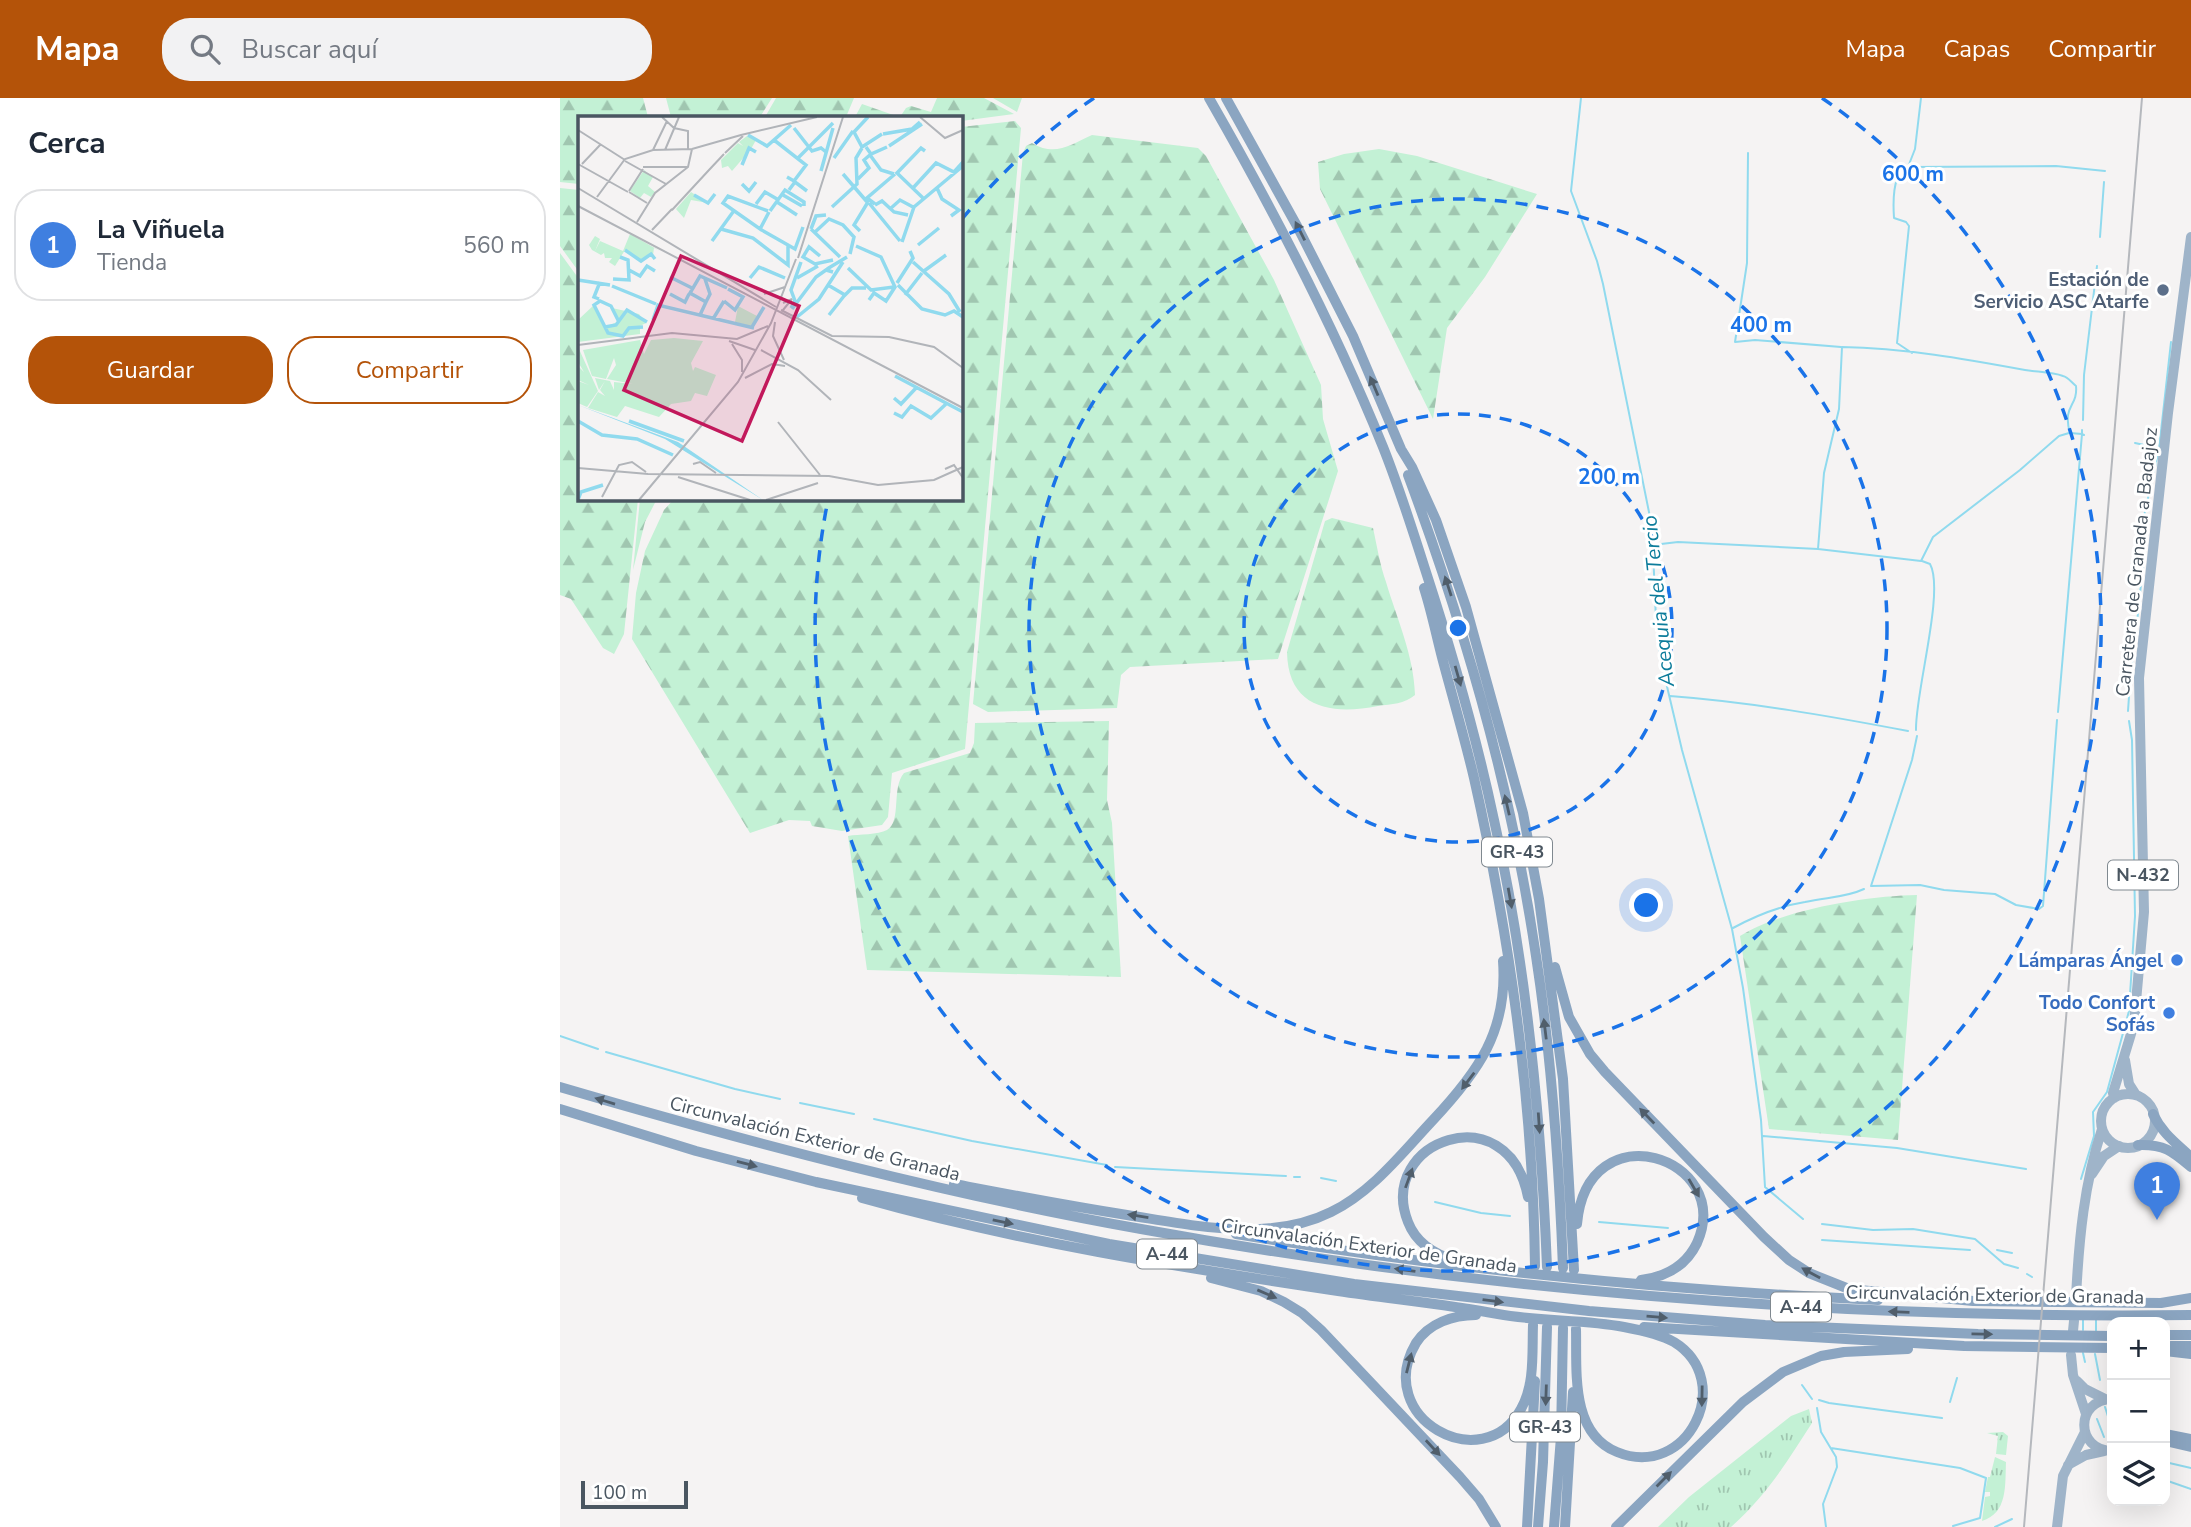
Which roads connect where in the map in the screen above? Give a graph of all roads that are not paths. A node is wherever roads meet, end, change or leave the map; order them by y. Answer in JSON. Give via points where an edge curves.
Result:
{"nodes":[{"id":1,"x":1207,"y":98,"type":"edge"},
{"id":2,"x":1226,"y":98,"type":"edge"},
{"id":3,"x":2191,"y":237,"type":"edge"},
{"id":4,"x":1401,"y":449,"type":"junction"},
{"id":5,"x":1499,"y":899,"type":"junction"},
{"id":6,"x":1539,"y":899,"type":"junction"},
{"id":7,"x":2125,"y":1057,"type":"junction"},
{"id":8,"x":560,"y":1087,"type":"edge"},
{"id":9,"x":2136,"y":1095,"type":"junction"},
{"id":10,"x":2114,"y":1098,"type":"junction"},
{"id":11,"x":560,"y":1109,"type":"edge"},
{"id":12,"x":2154,"y":1114,"type":"junction"},
{"id":13,"x":2102,"y":1129,"type":"junction"},
{"id":14,"x":2138,"y":1145,"type":"junction"},
{"id":15,"x":2119,"y":1146,"type":"junction"},
{"id":16,"x":2191,"y":1157,"type":"edge"},
{"id":17,"x":2191,"y":1167,"type":"edge"},
{"id":18,"x":2090,"y":1177,"type":"junction"},
{"id":19,"x":903,"y":1178,"type":"junction"},
{"id":20,"x":816,"y":1182,"type":"junction"},
{"id":21,"x":1534,"y":1222,"type":"junction"},
{"id":22,"x":1186,"y":1224,"type":"junction"},
{"id":23,"x":1573,"y":1244,"type":"junction"},
{"id":24,"x":1155,"y":1263,"type":"junction"},
{"id":25,"x":1486,"y":1270,"type":"junction"},
{"id":26,"x":1521,"y":1279,"type":"junction"},
{"id":27,"x":1610,"y":1282,"type":"junction"},
{"id":28,"x":1588,"y":1285,"type":"junction"},
{"id":29,"x":2076,"y":1297,"type":"dead end"},
{"id":30,"x":2191,"y":1298,"type":"edge"},
{"id":31,"x":1973,"y":1301,"type":"junction"},
{"id":32,"x":2161,"y":1303,"type":"junction"},
{"id":33,"x":2191,"y":1304,"type":"edge"},
{"id":34,"x":2017,"y":1308,"type":"junction"},
{"id":35,"x":1496,"y":1314,"type":"junction"},
{"id":36,"x":2191,"y":1315,"type":"edge"},
{"id":37,"x":1533,"y":1325,"type":"dead end"},
{"id":38,"x":1547,"y":1327,"type":"dead end"},
{"id":39,"x":1623,"y":1327,"type":"junction"},
{"id":40,"x":1563,"y":1328,"type":"dead end"},
{"id":41,"x":1576,"y":1329,"type":"dead end"},
{"id":42,"x":2170,"y":1335,"type":"edge"},
{"id":43,"x":2191,"y":1335,"type":"edge"},
{"id":44,"x":2107,"y":1336,"type":"edge"},
{"id":45,"x":1964,"y":1346,"type":"junction"},
{"id":46,"x":2191,"y":1346,"type":"edge"},
{"id":47,"x":1532,"y":1347,"type":"junction"},
{"id":48,"x":2107,"y":1348,"type":"edge"},
{"id":49,"x":2170,"y":1348,"type":"edge"},
{"id":50,"x":2170,"y":1350,"type":"edge"},
{"id":51,"x":2191,"y":1354,"type":"edge"},
{"id":52,"x":2071,"y":1356,"type":"dead end"},
{"id":53,"x":1577,"y":1362,"type":"junction"},
{"id":54,"x":2073,"y":1376,"type":"junction"},
{"id":55,"x":2107,"y":1398,"type":"edge"},
{"id":56,"x":2107,"y":1399,"type":"edge"},
{"id":57,"x":2086,"y":1414,"type":"junction"},
{"id":58,"x":2085,"y":1432,"type":"junction"},
{"id":59,"x":2170,"y":1435,"type":"edge"},
{"id":60,"x":2191,"y":1439,"type":"edge"},
{"id":61,"x":2170,"y":1442,"type":"edge"},
{"id":62,"x":2191,"y":1447,"type":"edge"},
{"id":63,"x":2107,"y":1451,"type":"edge"},
{"id":64,"x":2107,"y":1451,"type":"edge"},
{"id":65,"x":2068,"y":1466,"type":"junction"},
{"id":66,"x":1496,"y":1527,"type":"edge"},
{"id":67,"x":1527,"y":1527,"type":"edge"},
{"id":68,"x":1538,"y":1527,"type":"edge"},
{"id":69,"x":1554,"y":1527,"type":"edge"},
{"id":70,"x":1565,"y":1527,"type":"edge"},
{"id":71,"x":1616,"y":1527,"type":"edge"},
{"id":72,"x":2057,"y":1527,"type":"edge"}],
"edges":[{"from":1,"to":5,"type":"highway","via":[[1314,300],[1377,445],[1426,593]]},
{"from":1,"to":21,"type":"highway","number":"GR-43","one_way":true,"via":[[1289,241],[1345,359],[1404,502],[1444,627],[1494,819],[1520,961],[1538,1103],[1541,1267]]},
{"from":4,"to":2,"type":"highway","one_way":true,"via":[[1347,325]]},
{"from":3,"to":7,"type":"highway","name":"Carretera de Granada a Badajoz","number":"N-432","via":[[2139,678],[2144,912],[2134,1024]]},
{"from":4,"to":6,"type":"highway","via":[[1436,520],[1466,607],[1523,813]]},
{"from":23,"to":4,"type":"highway","number":"GR-43","one_way":true,"via":[[1569,1269],[1536,956],[1510,814],[1468,653]]},
{"from":5,"to":21,"type":"highway","via":[[1517,1010]]},
{"from":5,"to":22,"type":"highway","one_way":true,"via":[[1504,974],[1493,1038],[1461,1090],[1383,1174],[1350,1202],[1297,1224],[1249,1229]]},
{"from":6,"to":23,"type":"highway","via":[[1563,1079]]},
{"from":31,"to":6,"type":"highway","one_way":true,"via":[[1849,1289],[1809,1273],[1764,1237],[1578,1036],[1562,996]]},
{"from":7,"to":9,"type":"highway","name":"Carretera de Granada a Badajoz","number":"N-432","via":[[2129,1084]]},
{"from":7,"to":10,"type":"highway","name":"Carretera de Granada a Badajoz","number":"N-432"},
{"from":19,"to":8,"type":"highway","name":"Circunvalación Exterior de Granada","number":"A-44","one_way":true,"via":[[651,1115]]},
{"from":9,"to":10,"type":"highway"},
{"from":9,"to":12,"type":"highway","number":"N-432"},
{"from":10,"to":13,"type":"highway","number":"N-432","via":[[2103,1111]]},
{"from":11,"to":20,"type":"highway","name":"Circunvalación Exterior de Granada","number":"A-44","one_way":true},
{"from":12,"to":14,"type":"highway","via":[[2150,1136]]},
{"from":12,"to":16,"type":"highway","via":[[2168,1137]]},
{"from":13,"to":15,"type":"highway"},
{"from":13,"to":18,"type":"highway","number":"N-432"},
{"from":14,"to":15,"type":"highway"},
{"from":14,"to":17,"type":"highway","via":[[2161,1146]]},
{"from":15,"to":18,"type":"highway","number":"N-432","via":[[2104,1156]]},
{"from":18,"to":29,"type":"highway","number":"N-432","via":[[2083,1202]]},
{"from":22,"to":19,"type":"highway","one_way":true},
{"from":26,"to":19,"type":"highway","name":"Circunvalación Exterior de Granada","number":"A-44","one_way":true,"via":[[1366,1265],[1165,1233]]},
{"from":20,"to":24,"type":"highway","via":[[921,1215]]},
{"from":20,"to":44,"type":"highway","name":"Circunvalación Exterior de Granada","number":"A-44","one_way":true,"via":[[1177,1256],[1354,1284],[1589,1311],[1765,1325]]},
{"from":25,"to":21,"type":"highway","one_way":true,"via":[[1439,1255],[1411,1229],[1404,1191],[1421,1156],[1440,1142],[1465,1137],[1501,1148],[1519,1168]]},
{"from":22,"to":25,"type":"highway"},
{"from":23,"to":27,"type":"highway","one_way":true,"via":[[1581,1199],[1604,1168],[1626,1157],[1650,1156],[1683,1172],[1702,1209],[1694,1249],[1666,1274]]},
{"from":24,"to":35,"type":"highway"},
{"from":24,"to":66,"type":"highway","one_way":true,"via":[[1261,1291],[1301,1313],[1460,1477]]},
{"from":25,"to":26,"type":"highway"},
{"from":26,"to":28,"type":"highway","name":"Circunvalación Exterior de Granada","number":"A-44"},
{"from":27,"to":28,"type":"highway"},
{"from":27,"to":31,"type":"highway","via":[[1759,1294]]},
{"from":34,"to":28,"type":"highway","name":"Circunvalación Exterior de Granada","number":"A-44","one_way":true,"via":[[1892,1312],[1759,1305]]},
{"from":30,"to":32,"type":"highway"},
{"from":31,"to":34,"type":"highway"},
{"from":32,"to":33,"type":"highway"},
{"from":32,"to":34,"type":"highway"},
{"from":34,"to":36,"type":"highway","name":"Circunvalación Exterior de Granada","number":"A-44"},
{"from":35,"to":39,"type":"highway"},
{"from":47,"to":35,"type":"highway","one_way":true,"via":[[1526,1397],[1520,1411],[1503,1428],[1466,1439],[1438,1432],[1425,1423],[1405,1382],[1406,1367],[1419,1340],[1427,1330],[1451,1318]]},
{"from":37,"to":47,"type":"highway"},
{"from":38,"to":68,"type":"highway","number":"GR-43","one_way":true},
{"from":39,"to":45,"type":"highway"},
{"from":39,"to":53,"type":"highway","one_way":true,"via":[[1674,1342],[1699,1373],[1703,1388],[1700,1413],[1678,1445],[1642,1457],[1615,1452],[1602,1444],[1580,1407]]},
{"from":40,"to":69,"type":"highway","number":"GR-43"},
{"from":41,"to":53,"type":"highway"},
{"from":42,"to":43,"type":"highway"},
{"from":45,"to":48,"type":"highway"},
{"from":71,"to":45,"type":"highway","one_way":true,"via":[[1742,1402],[1783,1372],[1844,1352]]},
{"from":46,"to":49,"type":"highway"},
{"from":47,"to":67,"type":"highway","via":[[1536,1362]]},
{"from":50,"to":51,"type":"highway"},
{"from":52,"to":54,"type":"highway"},
{"from":53,"to":70,"type":"highway"},
{"from":54,"to":55,"type":"highway","via":[[2085,1390]]},
{"from":54,"to":57,"type":"highway"},
{"from":56,"to":57,"type":"highway","via":[[2096,1402]]},
{"from":57,"to":58,"type":"highway"},
{"from":58,"to":63,"type":"highway","via":[[2091,1443]]},
{"from":58,"to":65,"type":"highway"},
{"from":59,"to":60,"type":"highway"},
{"from":61,"to":62,"type":"highway"},
{"from":64,"to":65,"type":"highway","via":[[2087,1455]]},
{"from":65,"to":72,"type":"highway","via":[[2061,1485]]}]}
